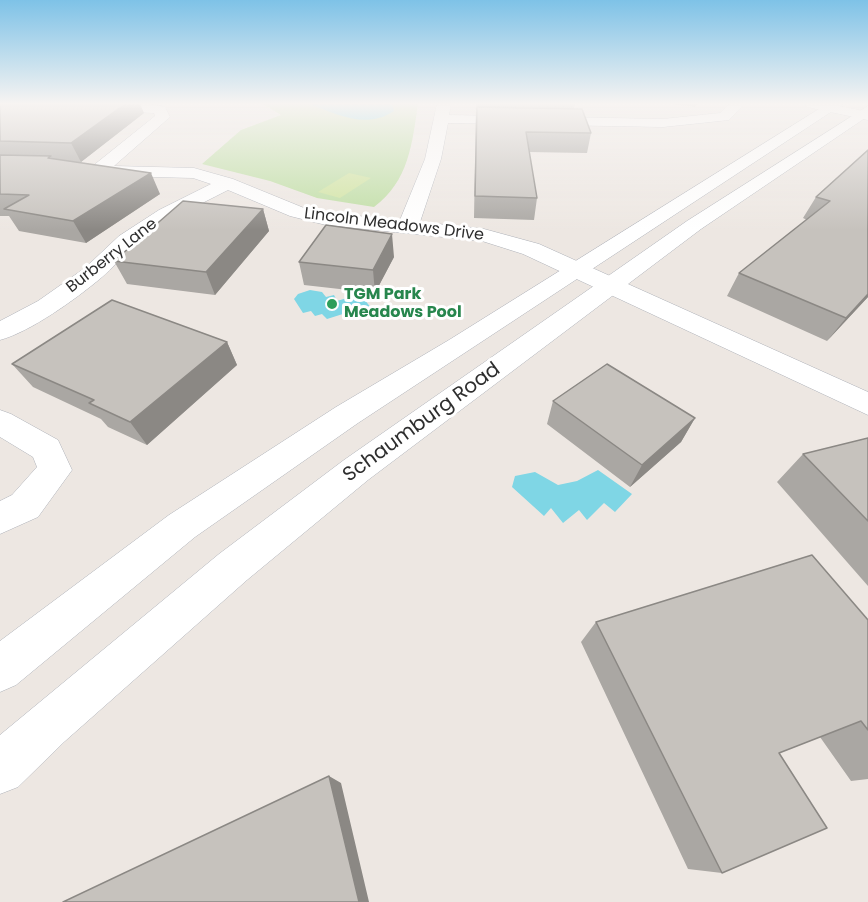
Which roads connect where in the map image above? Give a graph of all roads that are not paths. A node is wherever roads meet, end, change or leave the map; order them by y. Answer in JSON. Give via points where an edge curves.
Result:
{"nodes":[{"id":1,"x":128,"y":146,"type":"edge"},
{"id":2,"x":436,"y":146,"type":"edge"},
{"id":3,"x":763,"y":146,"type":"edge"},
{"id":4,"x":816,"y":146,"type":"edge"},
{"id":5,"x":0,"y":168,"type":"edge"},
{"id":6,"x":100,"y":169,"type":"junction"},
{"id":7,"x":227,"y":183,"type":"junction"},
{"id":8,"x":408,"y":227,"type":"junction"},
{"id":9,"x":576,"y":269,"type":"junction"},
{"id":10,"x":613,"y":286,"type":"junction"},
{"id":11,"x":0,"y":332,"type":"edge"},
{"id":12,"x":863,"y":391,"type":"edge"},
{"id":13,"x":0,"y":422,"type":"edge"},
{"id":14,"x":0,"y":518,"type":"edge"},
{"id":15,"x":0,"y":669,"type":"edge"},
{"id":16,"x":0,"y":769,"type":"edge"}],
"edges":[{"from":1,"to":6,"type":"street"},
{"from":2,"to":8,"type":"street"},
{"from":3,"to":9,"type":"street","name":"Schaumburg Road"},
{"from":4,"to":10,"type":"street","name":"Schaumburg Road","via":[[694,225]]},
{"from":5,"to":6,"type":"street","name":"Lincoln Meadows Drive"},
{"from":6,"to":7,"type":"street","name":"Lincoln Meadows Drive","via":[[194,173]]},
{"from":7,"to":8,"type":"street","name":"Lincoln Meadows Drive","via":[[297,212],[326,219]]},
{"from":7,"to":11,"type":"street","name":"Burberry Lane","via":[[166,214],[47,306]]},
{"from":8,"to":9,"type":"street","name":"Lincoln Meadows Drive","via":[[484,235],[531,249]]},
{"from":9,"to":10,"type":"street","name":"Lincoln Meadows Drive"},
{"from":9,"to":15,"type":"street","name":"Schaumburg Road","via":[[347,415],[183,526]]},
{"from":10,"to":12,"type":"street","name":"Lincoln Meadows Drive"},
{"from":10,"to":16,"type":"street","name":"Schaumburg Road","via":[[447,403],[242,560]]},
{"from":13,"to":14,"type":"street","via":[[46,449],[55,470],[25,506]]}]}
